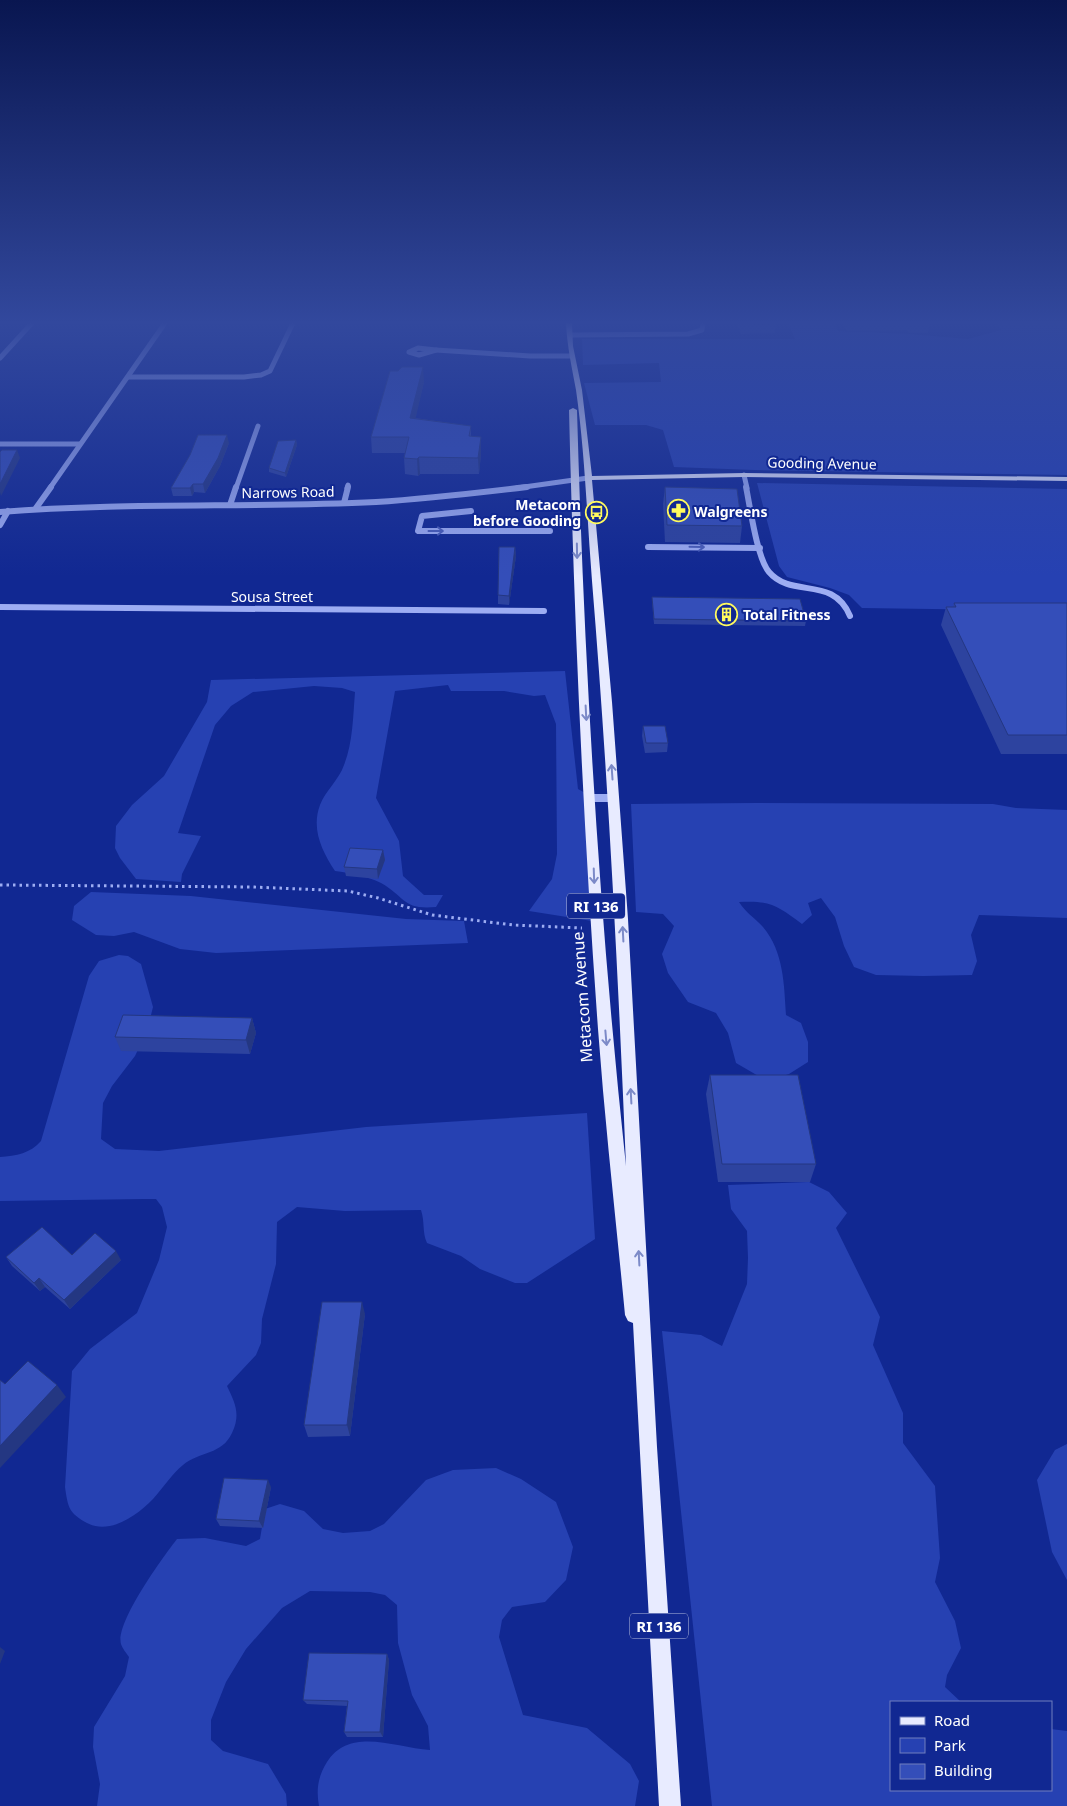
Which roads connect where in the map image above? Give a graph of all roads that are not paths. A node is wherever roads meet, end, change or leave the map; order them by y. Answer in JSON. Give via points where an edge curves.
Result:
{"nodes":[{"id":1,"x":106,"y":407,"type":"edge"},
{"id":2,"x":576,"y":407,"type":"edge"},
{"id":3,"x":258,"y":426,"type":"dead end"},
{"id":4,"x":0,"y":444,"type":"edge"},
{"id":5,"x":79,"y":444,"type":"junction"},
{"id":6,"x":744,"y":475,"type":"junction"},
{"id":7,"x":582,"y":479,"type":"junction"},
{"id":8,"x":1067,"y":479,"type":"edge"},
{"id":9,"x":348,"y":485,"type":"dead end"},
{"id":10,"x":344,"y":504,"type":"junction"},
{"id":11,"x":230,"y":506,"type":"junction"},
{"id":12,"x":36,"y":508,"type":"junction"},
{"id":13,"x":8,"y":511,"type":"junction"},
{"id":14,"x":472,"y":511,"type":"dead end"},
{"id":15,"x":0,"y":512,"type":"edge"},
{"id":16,"x":0,"y":525,"type":"edge"},
{"id":17,"x":550,"y":531,"type":"dead end"},
{"id":18,"x":648,"y":547,"type":"dead end"},
{"id":19,"x":760,"y":548,"type":"junction"},
{"id":20,"x":0,"y":607,"type":"edge"},
{"id":21,"x":544,"y":611,"type":"dead end"},
{"id":22,"x":850,"y":616,"type":"dead end"},
{"id":23,"x":591,"y":798,"type":"junction"},
{"id":24,"x":613,"y":798,"type":"junction"},
{"id":25,"x":648,"y":1447,"type":"junction"},
{"id":26,"x":670,"y":1806,"type":"edge"}],
"edges":[{"from":1,"to":5,"type":"street"},
{"from":2,"to":7,"type":"main road","name":"Metacom Avenue","number":"RI 136"},
{"from":3,"to":11,"type":"street"},
{"from":4,"to":5,"type":"street"},
{"from":5,"to":12,"type":"street"},
{"from":6,"to":7,"type":"main road","name":"Gooding Avenue"},
{"from":6,"to":8,"type":"main road","name":"Gooding Avenue"},
{"from":6,"to":19,"type":"street"},
{"from":7,"to":10,"type":"street","name":"Narrows Road","via":[[437,498]]},
{"from":7,"to":23,"type":"main road","name":"Metacom Avenue","number":"RI 136","one_way":true,"via":[[578,564]]},
{"from":24,"to":7,"type":"main road","name":"Metacom Avenue","number":"RI 136","one_way":true},
{"from":9,"to":10,"type":"street"},
{"from":10,"to":11,"type":"street","name":"Narrows Road"},
{"from":11,"to":12,"type":"street","name":"Narrows Road"},
{"from":12,"to":13,"type":"street","name":"Narrows Road"},
{"from":13,"to":15,"type":"street","name":"Narrows Road"},
{"from":13,"to":16,"type":"street"},
{"from":14,"to":17,"type":"street","one_way":true,"via":[[422,516],[418,532]]},
{"from":18,"to":19,"type":"street","one_way":true},
{"from":19,"to":22,"type":"street","via":[[767,568],[778,580],[837,598],[844,603]]},
{"from":20,"to":21,"type":"street","name":"Sousa Street"},
{"from":23,"to":24,"type":"street"},
{"from":23,"to":25,"type":"main road","name":"Metacom Avenue","number":"RI 136","one_way":true,"via":[[618,1173]]},
{"from":25,"to":24,"type":"main road","name":"Metacom Avenue","number":"RI 136","one_way":true},
{"from":25,"to":26,"type":"main road","name":"Metacom Avenue","number":"RI 136"}]}
